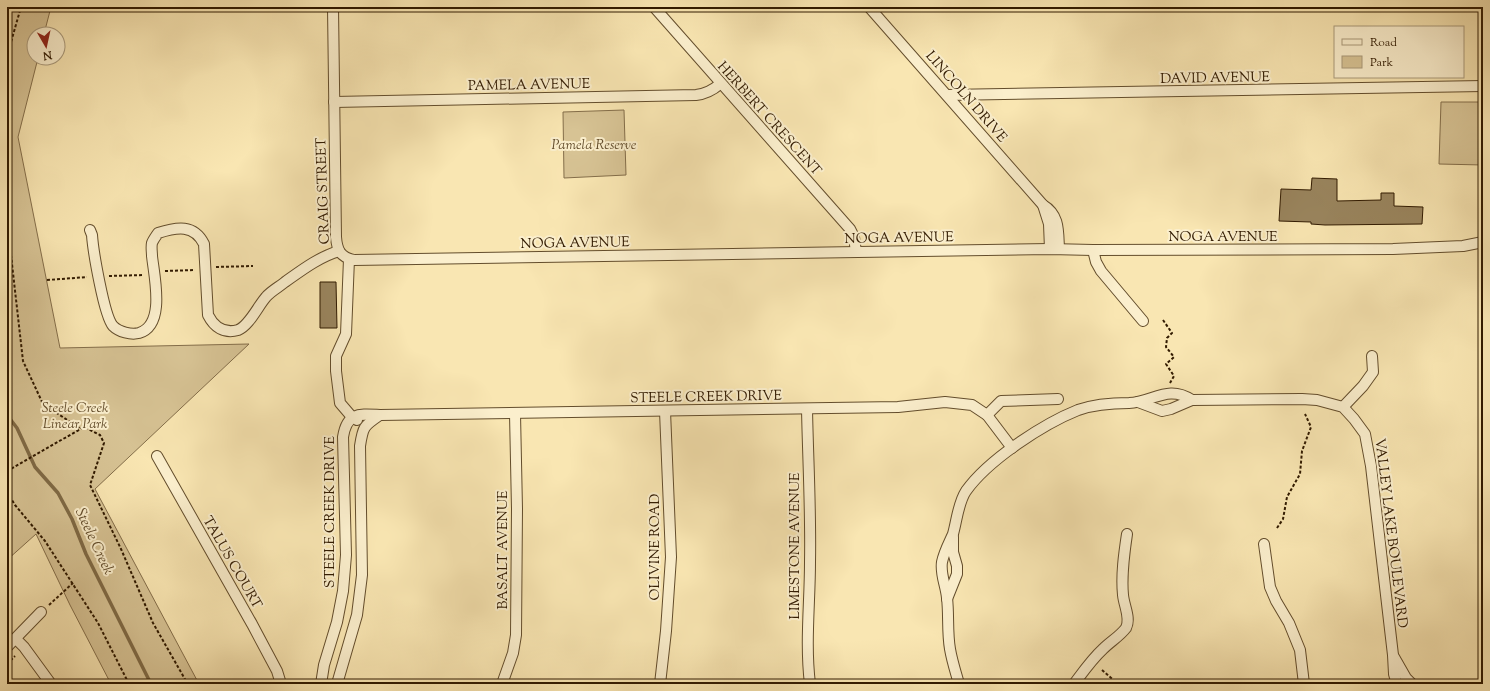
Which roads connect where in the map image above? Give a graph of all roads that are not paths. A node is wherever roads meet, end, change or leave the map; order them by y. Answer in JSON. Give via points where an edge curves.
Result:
{"nodes":[{"id":1,"x":333,"y":7,"type":"edge"},
{"id":2,"x":654,"y":7,"type":"edge"},
{"id":3,"x":869,"y":7,"type":"edge"},
{"id":4,"x":720,"y":84,"type":"junction"},
{"id":5,"x":1483,"y":86,"type":"edge"},
{"id":6,"x":947,"y":95,"type":"junction"},
{"id":7,"x":334,"y":102,"type":"junction"},
{"id":8,"x":90,"y":230,"type":"dead end"},
{"id":9,"x":1483,"y":242,"type":"edge"},
{"id":10,"x":1463,"y":246,"type":"junction"},
{"id":11,"x":1054,"y":249,"type":"junction"},
{"id":12,"x":1093,"y":250,"type":"junction"},
{"id":13,"x":1483,"y":250,"type":"edge"},
{"id":14,"x":339,"y":252,"type":"junction"},
{"id":15,"x":856,"y":252,"type":"junction"},
{"id":16,"x":349,"y":259,"type":"junction"},
{"id":17,"x":1143,"y":321,"type":"dead end"},
{"id":18,"x":1372,"y":356,"type":"dead end"},
{"id":19,"x":1058,"y":399,"type":"dead end"},
{"id":20,"x":1192,"y":400,"type":"junction"},
{"id":21,"x":1138,"y":402,"type":"junction"},
{"id":22,"x":1343,"y":407,"type":"junction"},
{"id":23,"x":807,"y":409,"type":"junction"},
{"id":24,"x":665,"y":411,"type":"junction"},
{"id":25,"x":515,"y":414,"type":"junction"},
{"id":26,"x":987,"y":415,"type":"junction"},
{"id":27,"x":380,"y":416,"type":"junction"},
{"id":28,"x":352,"y":417,"type":"junction"},
{"id":29,"x":366,"y":425,"type":"junction"},
{"id":30,"x":1012,"y":448,"type":"junction"},
{"id":31,"x":157,"y":456,"type":"dead end"},
{"id":32,"x":953,"y":533,"type":"junction"},
{"id":33,"x":1127,"y":534,"type":"dead end"},
{"id":34,"x":1264,"y":544,"type":"dead end"},
{"id":35,"x":947,"y":599,"type":"junction"},
{"id":36,"x":41,"y":612,"type":"road end"},
{"id":37,"x":16,"y":639,"type":"junction"},
{"id":38,"x":7,"y":648,"type":"edge"},
{"id":39,"x":1393,"y":655,"type":"junction"},
{"id":40,"x":51,"y":684,"type":"edge"},
{"id":41,"x":281,"y":684,"type":"edge"},
{"id":42,"x":321,"y":684,"type":"edge"},
{"id":43,"x":336,"y":684,"type":"edge"},
{"id":44,"x":502,"y":684,"type":"edge"},
{"id":45,"x":660,"y":684,"type":"edge"},
{"id":46,"x":810,"y":684,"type":"edge"},
{"id":47,"x":960,"y":684,"type":"edge"},
{"id":48,"x":1074,"y":684,"type":"edge"},
{"id":49,"x":1304,"y":684,"type":"edge"},
{"id":50,"x":1397,"y":684,"type":"edge"},
{"id":51,"x":1412,"y":684,"type":"edge"}],
"edges":[{"from":1,"to":7,"type":"street","name":"CRAIG STREET"},
{"from":2,"to":4,"type":"street","name":"HERBERT CRESCENT"},
{"from":3,"to":6,"type":"street","name":"LINCOLN DRIVE"},
{"from":4,"to":7,"type":"street","name":"PAMELA AVENUE","via":[[705,94],[696,95]]},
{"from":4,"to":15,"type":"street","name":"HERBERT CRESCENT","via":[[850,230],[854,237]]},
{"from":5,"to":6,"type":"street","name":"DAVID AVENUE"},
{"from":6,"to":11,"type":"street","name":"LINCOLN DRIVE","via":[[1043,205],[1049,208],[1058,229]]},
{"from":7,"to":14,"type":"street","name":"CRAIG STREET","via":[[336,237]]},
{"from":8,"to":14,"type":"street","name":"CRAIG STREET","via":[[108,318],[113,326],[129,333],[147,329],[154,319],[156,304],[152,244],[158,233],[182,228],[193,231],[200,237],[204,244],[208,315],[217,328],[227,331],[245,326],[271,292],[327,255]]},
{"from":9,"to":10,"type":"street","name":"NOGA AVENUE"},
{"from":10,"to":12,"type":"street","name":"NOGA AVENUE","via":[[1393,249]]},
{"from":10,"to":13,"type":"street","name":"NOGA AVENUE"},
{"from":11,"to":12,"type":"street","name":"NOGA AVENUE"},
{"from":11,"to":15,"type":"street","name":"NOGA AVENUE"},
{"from":12,"to":17,"type":"street","via":[[1101,271]]},
{"from":14,"to":16,"type":"street"},
{"from":15,"to":16,"type":"street","name":"NOGA AVENUE"},
{"from":16,"to":28,"type":"street","via":[[346,334],[336,356],[336,371],[340,403]]},
{"from":18,"to":22,"type":"street","via":[[1373,372]]},
{"from":19,"to":26,"type":"street","via":[[1001,401]]},
{"from":20,"to":21,"type":"street","via":[[1170,393]]},
{"from":20,"to":21,"type":"street","via":[[1162,410]]},
{"from":20,"to":22,"type":"street","via":[[1302,399]]},
{"from":21,"to":30,"type":"street","via":[[1106,403],[1078,410],[1039,430]]},
{"from":22,"to":39,"type":"street","name":"VALLEY LAKE BOULEVARD","via":[[1365,434]]},
{"from":23,"to":24,"type":"street","name":"STEELE CREEK DRIVE"},
{"from":23,"to":26,"type":"street","name":"STEELE CREEK DRIVE","via":[[898,407],[945,402],[972,405]]},
{"from":23,"to":46,"type":"street","name":"LIMESTONE AVENUE","via":[[811,530],[807,636]]},
{"from":24,"to":25,"type":"street","name":"STEELE CREEK DRIVE"},
{"from":24,"to":45,"type":"street","name":"OLIVINE ROAD","via":[[671,557]]},
{"from":25,"to":27,"type":"street","name":"STEELE CREEK DRIVE"},
{"from":25,"to":44,"type":"street","name":"BASALT AVENUE","via":[[516,635],[513,653]]},
{"from":26,"to":30,"type":"street","name":"STEELE CREEK DRIVE"},
{"from":27,"to":28,"type":"street","name":"STEELE CREEK DRIVE","via":[[361,414]]},
{"from":27,"to":29,"type":"street"},
{"from":28,"to":29,"type":"street"},
{"from":28,"to":42,"type":"street","name":"STEELE CREEK DRIVE","via":[[344,428],[343,437],[346,554],[343,591]]},
{"from":29,"to":43,"type":"street","via":[[360,446],[360,595],[357,614]]},
{"from":30,"to":32,"type":"street","via":[[981,474],[966,492]]},
{"from":31,"to":41,"type":"street","name":"TALUS COURT","via":[[252,624],[277,671]]},
{"from":32,"to":35,"type":"street","via":[[942,564]]},
{"from":32,"to":35,"type":"street","via":[[953,552],[958,574]]},
{"from":33,"to":48,"type":"street","via":[[1122,582],[1128,622],[1122,632],[1103,649]]},
{"from":34,"to":49,"type":"street","via":[[1270,587],[1300,650]]},
{"from":35,"to":47,"type":"street","via":[[950,649]]},
{"from":36,"to":37,"type":"street"},
{"from":37,"to":38,"type":"street"},
{"from":37,"to":40,"type":"street"},
{"from":39,"to":50,"type":"street","name":"VALLEY LAKE BOULEVARD"},
{"from":39,"to":51,"type":"street","name":"VALLEY LAKE BOULEVARD"}]}
